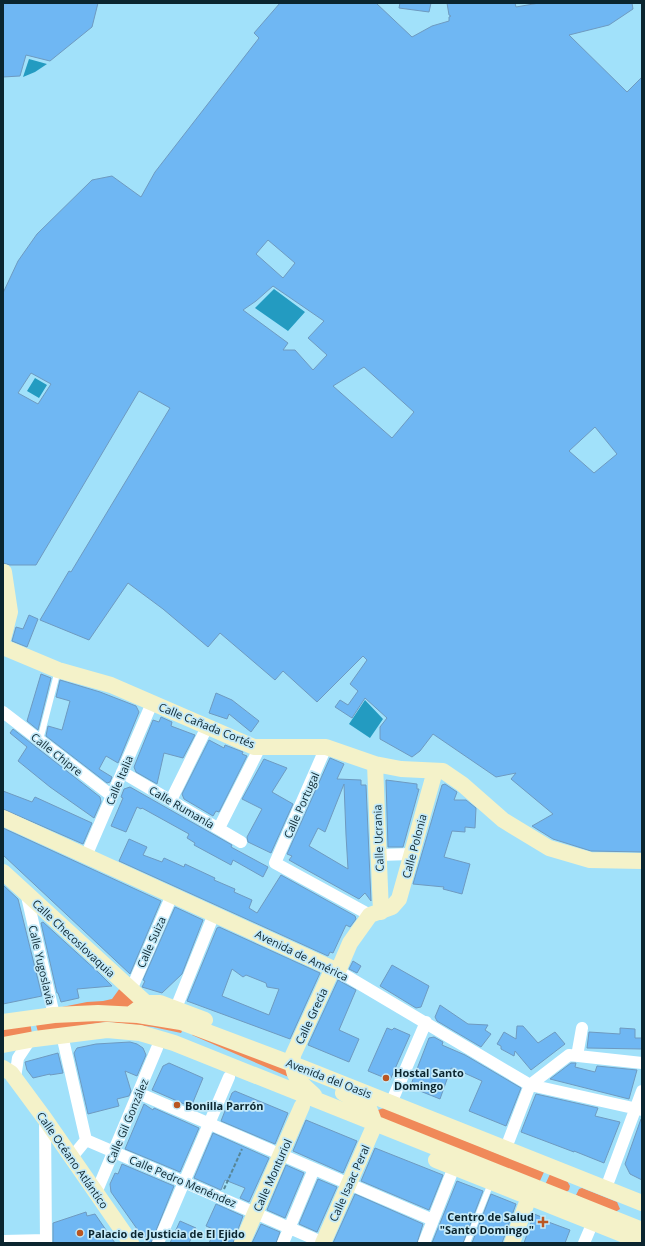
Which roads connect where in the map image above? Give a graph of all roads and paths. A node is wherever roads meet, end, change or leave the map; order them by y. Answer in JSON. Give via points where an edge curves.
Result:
{"nodes":[{"id":1,"x":4,"y":572,"type":"dead end"},
{"id":2,"x":3,"y":638,"type":"edge"},
{"id":3,"x":3,"y":647,"type":"edge"},
{"id":4,"x":58,"y":670,"type":"junction"},
{"id":5,"x":152,"y":703,"type":"junction"},
{"id":6,"x":3,"y":712,"type":"edge"},
{"id":7,"x":207,"y":727,"type":"junction"},
{"id":8,"x":40,"y":740,"type":"junction"},
{"id":9,"x":260,"y":747,"type":"junction"},
{"id":10,"x":326,"y":747,"type":"junction"},
{"id":11,"x":374,"y":764,"type":"junction"},
{"id":12,"x":439,"y":771,"type":"junction"},
{"id":13,"x":122,"y":772,"type":"junction"},
{"id":14,"x":112,"y":796,"type":"junction"},
{"id":15,"x":171,"y":800,"type":"junction"},
{"id":16,"x":3,"y":818,"type":"edge"},
{"id":17,"x":219,"y":828,"type":"junction"},
{"id":18,"x":240,"y":842,"type":"dead end"},
{"id":19,"x":411,"y":854,"type":"junction"},
{"id":20,"x":379,"y":855,"type":"junction"},
{"id":21,"x":86,"y":856,"type":"junction"},
{"id":22,"x":642,"y":861,"type":"edge"},
{"id":23,"x":3,"y":872,"type":"edge"},
{"id":24,"x":26,"y":892,"type":"junction"},
{"id":25,"x":172,"y":895,"type":"junction"},
{"id":26,"x":214,"y":914,"type":"junction"},
{"id":27,"x":376,"y":914,"type":"junction"},
{"id":28,"x":336,"y":970,"type":"junction"},
{"id":29,"x":131,"y":990,"type":"junction"},
{"id":30,"x":146,"y":1003,"type":"junction"},
{"id":31,"x":131,"y":1014,"type":"junction"},
{"id":32,"x":54,"y":1015,"type":"junction"},
{"id":33,"x":178,"y":1016,"type":"junction"},
{"id":34,"x":3,"y":1022,"type":"edge"},
{"id":35,"x":426,"y":1022,"type":"junction"},
{"id":36,"x":582,"y":1028,"type":"dead end"},
{"id":37,"x":128,"y":1032,"type":"junction"},
{"id":38,"x":62,"y":1035,"type":"junction"},
{"id":39,"x":30,"y":1040,"type":"junction"},
{"id":40,"x":3,"y":1045,"type":"edge"},
{"id":41,"x":157,"y":1048,"type":"junction"},
{"id":42,"x":3,"y":1052,"type":"edge"},
{"id":43,"x":577,"y":1056,"type":"junction"},
{"id":44,"x":293,"y":1059,"type":"junction"},
{"id":45,"x":3,"y":1061,"type":"edge"},
{"id":46,"x":642,"y":1063,"type":"edge"},
{"id":47,"x":9,"y":1073,"type":"edge"},
{"id":48,"x":230,"y":1077,"type":"junction"},
{"id":49,"x":326,"y":1077,"type":"junction"},
{"id":50,"x":530,"y":1085,"type":"junction"},
{"id":51,"x":642,"y":1091,"type":"edge"},
{"id":52,"x":138,"y":1093,"type":"junction"},
{"id":53,"x":393,"y":1099,"type":"junction"},
{"id":54,"x":322,"y":1103,"type":"junction"},
{"id":55,"x":302,"y":1106,"type":"junction"},
{"id":56,"x":639,"y":1109,"type":"edge"},
{"id":57,"x":45,"y":1119,"type":"junction"},
{"id":58,"x":210,"y":1124,"type":"junction"},
{"id":59,"x":373,"y":1129,"type":"junction"},
{"id":60,"x":86,"y":1140,"type":"junction"},
{"id":61,"x":246,"y":1140,"type":"junction"},
{"id":62,"x":509,"y":1140,"type":"junction"},
{"id":63,"x":114,"y":1152,"type":"junction"},
{"id":64,"x":280,"y":1154,"type":"junction"},
{"id":65,"x":72,"y":1157,"type":"junction"},
{"id":66,"x":454,"y":1167,"type":"junction"},
{"id":67,"x":314,"y":1169,"type":"junction"},
{"id":68,"x":596,"y":1178,"type":"junction"},
{"id":69,"x":184,"y":1182,"type":"junction"},
{"id":70,"x":492,"y":1182,"type":"junction"},
{"id":71,"x":349,"y":1184,"type":"junction"},
{"id":72,"x":96,"y":1193,"type":"junction"},
{"id":73,"x":634,"y":1195,"type":"edge"},
{"id":74,"x":221,"y":1197,"type":"junction"},
{"id":75,"x":529,"y":1197,"type":"junction"},
{"id":76,"x":573,"y":1209,"type":"junction"},
{"id":77,"x":255,"y":1213,"type":"junction"},
{"id":78,"x":433,"y":1220,"type":"junction"},
{"id":79,"x":620,"y":1221,"type":"junction"},
{"id":80,"x":599,"y":1225,"type":"junction"},
{"id":81,"x":289,"y":1228,"type":"junction"},
{"id":82,"x":642,"y":1230,"type":"edge"},
{"id":83,"x":3,"y":1241,"type":"edge"},
{"id":84,"x":46,"y":1241,"type":"edge"},
{"id":85,"x":642,"y":1242,"type":"edge"},
{"id":86,"x":131,"y":1243,"type":"edge"},
{"id":87,"x":158,"y":1243,"type":"edge"},
{"id":88,"x":242,"y":1243,"type":"edge"},
{"id":89,"x":283,"y":1243,"type":"edge"},
{"id":90,"x":324,"y":1243,"type":"edge"},
{"id":91,"x":424,"y":1243,"type":"edge"},
{"id":92,"x":467,"y":1243,"type":"edge"},
{"id":93,"x":512,"y":1243,"type":"edge"},
{"id":94,"x":584,"y":1243,"type":"edge"}],
"edges":[{"from":1,"to":2,"type":"street","via":[[10,612]]},
{"from":3,"to":4,"type":"street","name":"Calle Cañada Cortés"},
{"from":4,"to":5,"type":"street","name":"Calle Cañada Cortés","via":[[111,685]]},
{"from":4,"to":8,"type":"lane"},
{"from":5,"to":7,"type":"street","name":"Calle Cañada Cortés"},
{"from":5,"to":13,"type":"street","name":"Calle Italia"},
{"from":6,"to":8,"type":"street","name":"Calle Chipre"},
{"from":7,"to":9,"type":"street","name":"Calle Cañada Cortés","via":[[254,747]]},
{"from":7,"to":15,"type":"street"},
{"from":8,"to":14,"type":"street","name":"Calle Chipre"},
{"from":9,"to":10,"type":"street","name":"Calle Cañada Cortés"},
{"from":9,"to":17,"type":"street"},
{"from":10,"to":11,"type":"street","name":"Calle Cañada Cortés"},
{"from":10,"to":27,"type":"street","name":"Calle Portugal","via":[[275,863]]},
{"from":11,"to":12,"type":"street","name":"Calle Cañada Cortés","via":[[401,769]]},
{"from":11,"to":20,"type":"street","name":"Calle Ucrania"},
{"from":12,"to":19,"type":"street","name":"Calle Polonia"},
{"from":12,"to":22,"type":"street","via":[[462,784],[503,820],[549,848],[590,860]]},
{"from":13,"to":14,"type":"street","name":"Calle Italia"},
{"from":13,"to":15,"type":"street","name":"Calle Rumanía"},
{"from":14,"to":21,"type":"street","name":"Calle Italia"},
{"from":15,"to":17,"type":"street","name":"Calle Rumanía"},
{"from":16,"to":21,"type":"street","name":"Avenida de América"},
{"from":17,"to":18,"type":"street","name":"Calle Rumanía"},
{"from":19,"to":20,"type":"street"},
{"from":19,"to":27,"type":"street","name":"Calle Polonia","via":[[400,899],[392,907]]},
{"from":20,"to":27,"type":"street","name":"Calle Ucrania"},
{"from":21,"to":25,"type":"street","name":"Avenida de América"},
{"from":23,"to":24,"type":"street","name":"Calle Checoslovaquia"},
{"from":24,"to":29,"type":"street","name":"Calle Checoslovaquia"},
{"from":24,"to":32,"type":"street","name":"Calle Yugoslavia"},
{"from":25,"to":26,"type":"street","name":"Avenida de América"},
{"from":25,"to":29,"type":"street","name":"Calle Suiza"},
{"from":26,"to":28,"type":"street","name":"Avenida de América"},
{"from":26,"to":33,"type":"street"},
{"from":27,"to":28,"type":"street","name":"Calle Grecia","via":[[350,943]]},
{"from":28,"to":35,"type":"street","name":"Avenida de América"},
{"from":28,"to":44,"type":"street","name":"Calle Grecia"},
{"from":29,"to":30,"type":"street","name":"Calle Checoslovaquia"},
{"from":30,"to":31,"type":"street"},
{"from":30,"to":33,"type":"street","via":[[160,1002]]},
{"from":31,"to":32,"type":"street","name":"Avenida del Oasis","via":[[98,1012]]},
{"from":31,"to":33,"type":"street","name":"Avenida del Oasis"},
{"from":32,"to":34,"type":"street","name":"Avenida del Oasis"},
{"from":33,"to":44,"type":"street","name":"Avenida del Oasis"},
{"from":35,"to":50,"type":"street","name":"Avenida de América"},
{"from":35,"to":53,"type":"street"},
{"from":36,"to":43,"type":"street"},
{"from":37,"to":38,"type":"street","via":[[107,1030]]},
{"from":37,"to":41,"type":"street"},
{"from":37,"to":54,"type":"street","via":[[140,1033],[174,1044]]},
{"from":38,"to":39,"type":"street"},
{"from":38,"to":60,"type":"street"},
{"from":39,"to":40,"type":"street"},
{"from":39,"to":47,"type":"street","name":"Calle Océano Atlántico"},
{"from":41,"to":48,"type":"street"},
{"from":41,"to":52,"type":"street","name":"Calle Gil González"},
{"from":42,"to":45,"type":"street"},
{"from":43,"to":46,"type":"street"},
{"from":43,"to":50,"type":"street","via":[[569,1055]]},
{"from":44,"to":49,"type":"street","name":"Avenida del Oasis"},
{"from":44,"to":53,"type":"street","name":"Avenida del Oasis"},
{"from":44,"to":54,"type":"street","via":[[296,1078]]},
{"from":47,"to":57,"type":"street","name":"Calle Océano Atlántico"},
{"from":48,"to":55,"type":"street"},
{"from":48,"to":58,"type":"street"},
{"from":49,"to":53,"type":"street","name":"Avenida del Oasis"},
{"from":49,"to":59,"type":"street","via":[[335,1089],[369,1108]]},
{"from":50,"to":56,"type":"street","name":"Avenida de América"},
{"from":50,"to":62,"type":"street"},
{"from":51,"to":56,"type":"street"},
{"from":52,"to":58,"type":"street"},
{"from":52,"to":63,"type":"street","name":"Calle Gil González"},
{"from":53,"to":62,"type":"street","name":"Avenida del Oasis"},
{"from":53,"to":68,"type":"street","name":"Avenida del Oasis"},
{"from":54,"to":59,"type":"street"},
{"from":55,"to":59,"type":"street"},
{"from":55,"to":64,"type":"street","name":"Calle Monturiol"},
{"from":56,"to":68,"type":"street"},
{"from":57,"to":65,"type":"street","name":"Calle Océano Atlántico"},
{"from":57,"to":84,"type":"street"},
{"from":58,"to":61,"type":"street"},
{"from":58,"to":69,"type":"street"},
{"from":59,"to":66,"type":"street"},
{"from":59,"to":71,"type":"street","name":"Calle Isaac Peral"},
{"from":59,"to":76,"type":"street"},
{"from":60,"to":63,"type":"street","name":"Calle Pedro Menéndez"},
{"from":60,"to":65,"type":"street"},
{"from":61,"to":64,"type":"street"},
{"from":61,"to":74,"type":"path"},
{"from":62,"to":68,"type":"street","name":"Avenida del Oasis"},
{"from":63,"to":69,"type":"street","name":"Calle Pedro Menéndez"},
{"from":63,"to":72,"type":"street","name":"Calle Gil González"},
{"from":64,"to":67,"type":"street"},
{"from":64,"to":77,"type":"street","name":"Calle Monturiol"},
{"from":65,"to":72,"type":"street","name":"Calle Océano Atlántico"},
{"from":66,"to":70,"type":"street"},
{"from":66,"to":78,"type":"street"},
{"from":67,"to":71,"type":"street"},
{"from":67,"to":81,"type":"street"},
{"from":68,"to":73,"type":"street","name":"Avenida del Oasis"},
{"from":68,"to":73,"type":"street","name":"Avenida del Oasis"},
{"from":68,"to":76,"type":"street","via":[[576,1188]]},
{"from":69,"to":74,"type":"street","name":"Calle Pedro Menéndez"},
{"from":69,"to":87,"type":"street"},
{"from":70,"to":75,"type":"street"},
{"from":70,"to":92,"type":"lane"},
{"from":71,"to":78,"type":"street"},
{"from":71,"to":90,"type":"street","name":"Calle Isaac Peral"},
{"from":72,"to":86,"type":"street","name":"Calle Océano Atlántico"},
{"from":73,"to":79,"type":"street"},
{"from":74,"to":77,"type":"street","name":"Calle Pedro Menéndez"},
{"from":75,"to":76,"type":"street"},
{"from":75,"to":93,"type":"street"},
{"from":76,"to":79,"type":"street"},
{"from":76,"to":80,"type":"street"},
{"from":77,"to":81,"type":"street","name":"Calle Pedro Menéndez"},
{"from":77,"to":88,"type":"street","name":"Calle Monturiol"},
{"from":78,"to":91,"type":"street"},
{"from":79,"to":80,"type":"street"},
{"from":79,"to":82,"type":"street"},
{"from":80,"to":85,"type":"street"},
{"from":80,"to":94,"type":"street"},
{"from":81,"to":89,"type":"street"},
{"from":81,"to":90,"type":"street","name":"Calle Pedro Menéndez"},
{"from":83,"to":84,"type":"street"}]}
